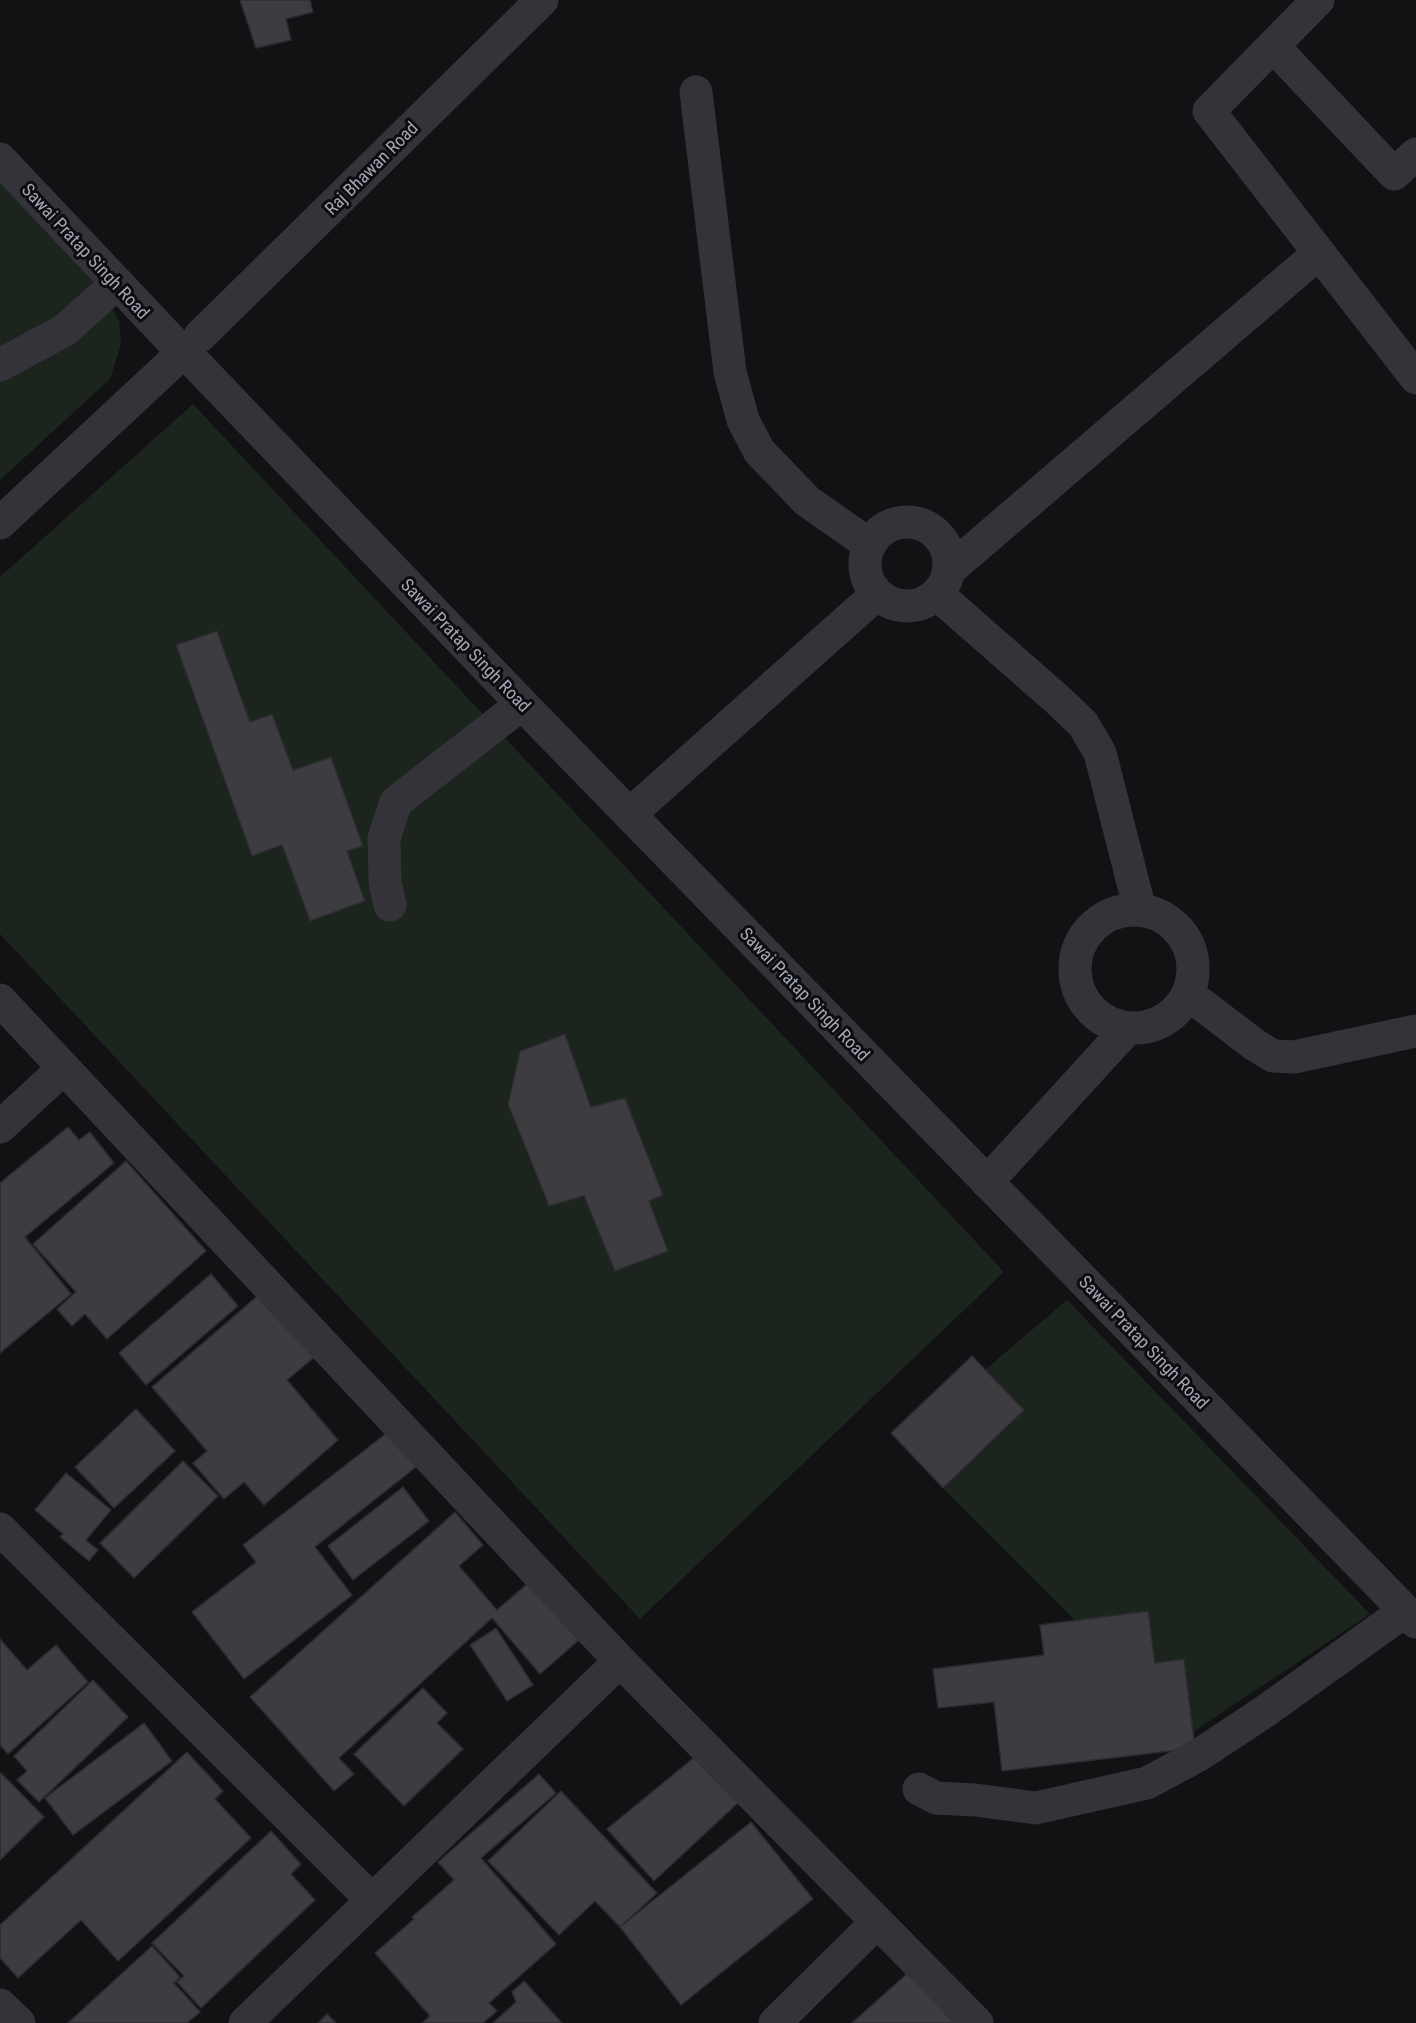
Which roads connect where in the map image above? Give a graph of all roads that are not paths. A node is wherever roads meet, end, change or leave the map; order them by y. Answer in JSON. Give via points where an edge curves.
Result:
{"nodes":[{"id":1,"x":542,"y":0,"type":"edge"},
{"id":2,"x":1318,"y":0,"type":"edge"},
{"id":3,"x":1273,"y":46,"type":"junction"},
{"id":4,"x":696,"y":92,"type":"dead end"},
{"id":5,"x":1416,"y":154,"type":"edge"},
{"id":6,"x":0,"y":159,"type":"edge"},
{"id":7,"x":1319,"y":253,"type":"junction"},
{"id":8,"x":116,"y":284,"type":"junction"},
{"id":9,"x":186,"y":350,"type":"junction"},
{"id":10,"x":0,"y":365,"type":"edge"},
{"id":11,"x":1416,"y":378,"type":"edge"},
{"id":12,"x":0,"y":523,"type":"edge"},
{"id":13,"x":870,"y":545,"type":"junction"},
{"id":14,"x":942,"y":582,"type":"junction"},
{"id":15,"x":878,"y":594,"type":"junction"},
{"id":16,"x":522,"y":704,"type":"junction"},
{"id":17,"x":630,"y":814,"type":"junction"},
{"id":18,"x":390,"y":905,"type":"dead end"},
{"id":19,"x":1140,"y":910,"type":"junction"},
{"id":20,"x":1188,"y":994,"type":"junction"},
{"id":21,"x":0,"y":1000,"type":"edge"},
{"id":22,"x":1128,"y":1028,"type":"junction"},
{"id":23,"x":1416,"y":1031,"type":"edge"},
{"id":24,"x":63,"y":1068,"type":"junction"},
{"id":25,"x":0,"y":1126,"type":"edge"},
{"id":26,"x":987,"y":1182,"type":"junction"},
{"id":27,"x":0,"y":1529,"type":"edge"},
{"id":28,"x":1411,"y":1616,"type":"edge"},
{"id":29,"x":620,"y":1661,"type":"junction"},
{"id":30,"x":919,"y":1789,"type":"dead end"},
{"id":31,"x":372,"y":1900,"type":"junction"},
{"id":32,"x":877,"y":1922,"type":"junction"},
{"id":33,"x":245,"y":2023,"type":"edge"},
{"id":34,"x":775,"y":2023,"type":"edge"},
{"id":35,"x":977,"y":2023,"type":"edge"}],
"edges":[{"from":1,"to":9,"type":"street","name":"Raj Bhawan Road"},
{"from":2,"to":3,"type":"street"},
{"from":3,"to":5,"type":"street","via":[[1394,174]]},
{"from":3,"to":7,"type":"street","via":[[1209,111]]},
{"from":4,"to":13,"type":"street","via":[[730,372],[743,420],[759,451],[807,501]]},
{"from":6,"to":8,"type":"street","name":"Sawai Pratap Singh Road"},
{"from":7,"to":11,"type":"street"},
{"from":7,"to":14,"type":"street"},
{"from":8,"to":9,"type":"street","name":"Sawai Pratap Singh Road"},
{"from":8,"to":10,"type":"street","via":[[65,330]]},
{"from":9,"to":12,"type":"street","name":"Raj Bhawan Road"},
{"from":9,"to":16,"type":"street","name":"Sawai Pratap Singh Road"},
{"from":13,"to":14,"type":"street","via":[[888,527],[913,522],[926,526],[946,546]]},
{"from":13,"to":15,"type":"street","via":[[866,571]]},
{"from":14,"to":15,"type":"street","via":[[920,603],[901,606]]},
{"from":14,"to":19,"type":"street","via":[[1083,724],[1100,753]]},
{"from":15,"to":17,"type":"street"},
{"from":16,"to":17,"type":"street","name":"Sawai Pratap Singh Road"},
{"from":16,"to":18,"type":"street","via":[[396,802],[384,838]]},
{"from":17,"to":26,"type":"street","name":"Sawai Pratap Singh Road"},
{"from":19,"to":20,"type":"street","via":[[1174,925],[1185,940],[1192,957]]},
{"from":19,"to":22,"type":"street","via":[[1122,911],[1090,930],[1080,945],[1076,963],[1083,999],[1095,1013]]},
{"from":20,"to":22,"type":"street","via":[[1164,1021]]},
{"from":20,"to":23,"type":"street","via":[[1273,1056],[1294,1057]]},
{"from":21,"to":24,"type":"street"},
{"from":22,"to":26,"type":"street"},
{"from":24,"to":25,"type":"street"},
{"from":24,"to":29,"type":"street"},
{"from":26,"to":28,"type":"street","name":"Sawai Pratap Singh Road"},
{"from":27,"to":31,"type":"street"},
{"from":28,"to":30,"type":"street","via":[[1199,1755],[1147,1783],[1036,1808],[936,1798]]},
{"from":29,"to":31,"type":"street"},
{"from":29,"to":32,"type":"street"},
{"from":31,"to":33,"type":"street"},
{"from":32,"to":34,"type":"street"},
{"from":32,"to":35,"type":"street"}]}
